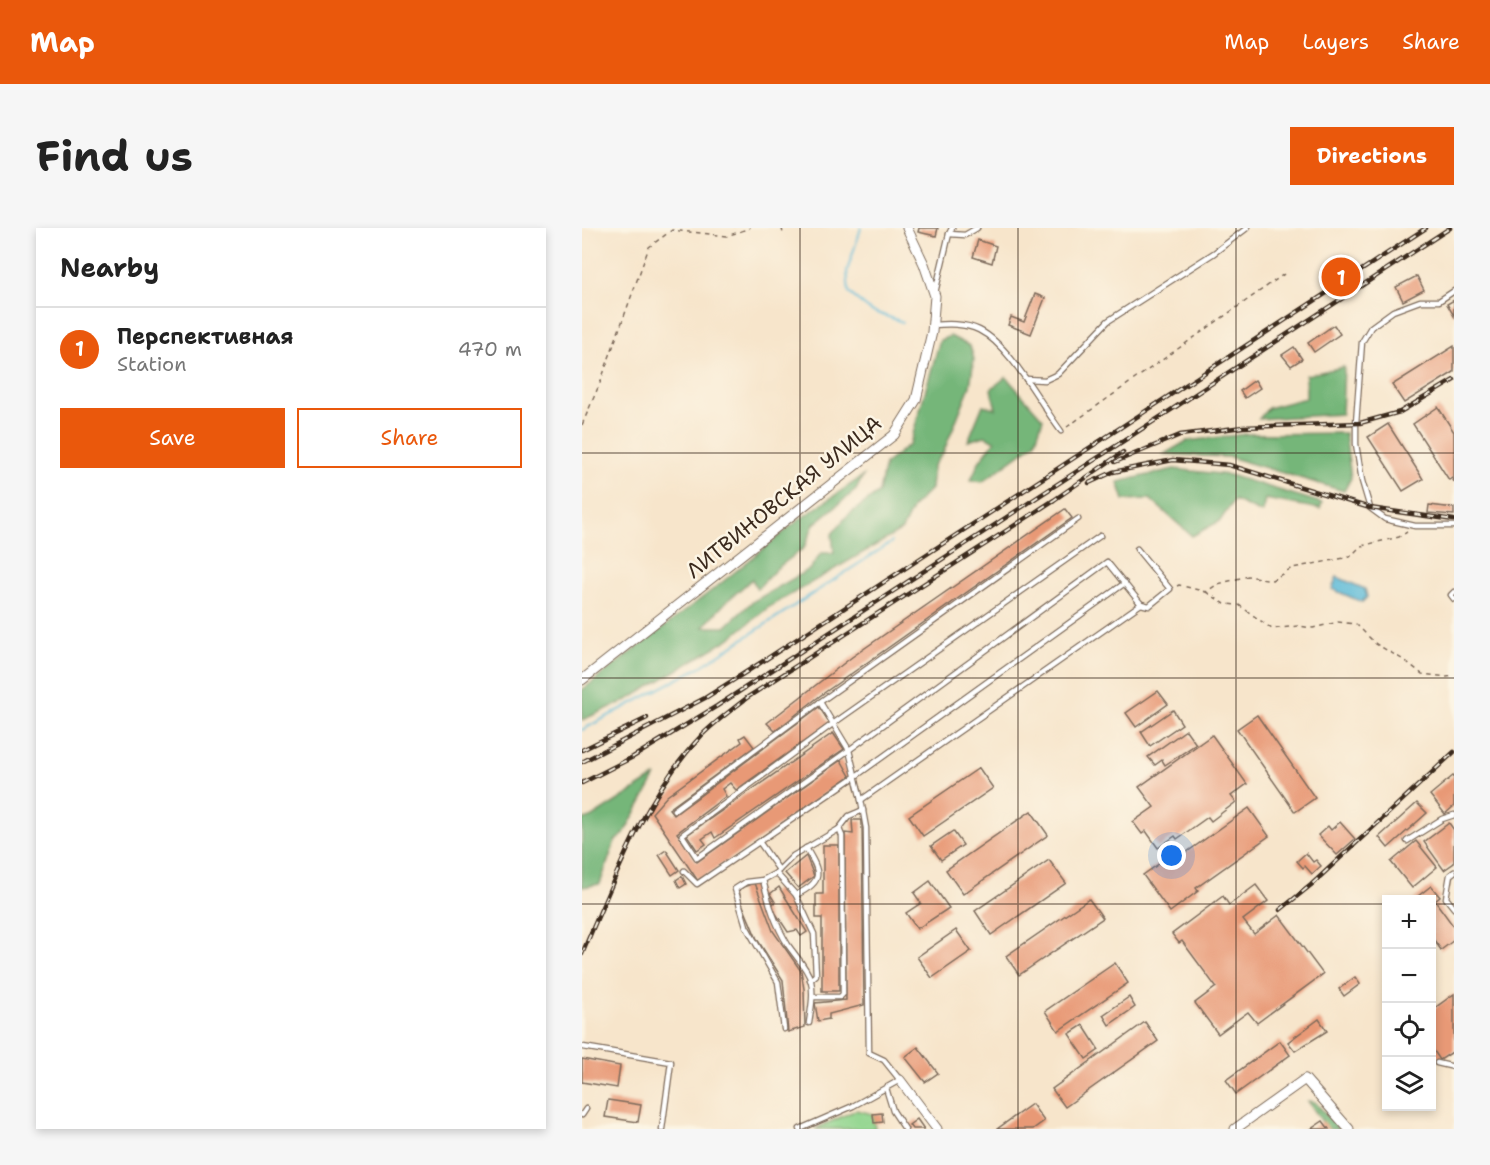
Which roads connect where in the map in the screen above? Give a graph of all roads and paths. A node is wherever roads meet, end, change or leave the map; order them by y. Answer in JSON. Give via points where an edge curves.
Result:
{"nodes":[{"id":1,"x":750,"y":228,"type":"edge"},
{"id":2,"x":782,"y":228,"type":"edge"},
{"id":3,"x":907,"y":228,"type":"edge"},
{"id":4,"x":952,"y":228,"type":"edge"},
{"id":5,"x":977,"y":228,"type":"edge"},
{"id":6,"x":1247,"y":228,"type":"edge"},
{"id":7,"x":783,"y":234,"type":"dead end"},
{"id":8,"x":949,"y":234,"type":"junction"},
{"id":9,"x":1287,"y":272,"type":"dead end"},
{"id":10,"x":1454,"y":291,"type":"edge"},
{"id":11,"x":935,"y":296,"type":"junction"},
{"id":12,"x":933,"y":325,"type":"junction"},
{"id":13,"x":1026,"y":379,"type":"junction"},
{"id":14,"x":582,"y":425,"type":"edge"},
{"id":15,"x":1061,"y":431,"type":"joint"},
{"id":16,"x":1078,"y":519,"type":"dead end"},
{"id":17,"x":1415,"y":526,"type":"junction"},
{"id":18,"x":1454,"y":526,"type":"edge"},
{"id":19,"x":1100,"y":536,"type":"dead end"},
{"id":20,"x":1137,"y":549,"type":"dead end"},
{"id":21,"x":1125,"y":583,"type":"junction"},
{"id":22,"x":1170,"y":589,"type":"junction"},
{"id":23,"x":1206,"y":592,"type":"junction"},
{"id":24,"x":1454,"y":592,"type":"edge"},
{"id":25,"x":1454,"y":599,"type":"edge"},
{"id":26,"x":1141,"y":604,"type":"junction"},
{"id":27,"x":1454,"y":676,"type":"edge"},
{"id":28,"x":582,"y":680,"type":"edge"},
{"id":29,"x":820,"y":702,"type":"junction"},
{"id":30,"x":834,"y":723,"type":"junction"},
{"id":31,"x":849,"y":750,"type":"junction"},
{"id":32,"x":856,"y":776,"type":"junction"},
{"id":33,"x":861,"y":800,"type":"junction"},
{"id":34,"x":674,"y":810,"type":"dead end"},
{"id":35,"x":863,"y":810,"type":"junction"},
{"id":36,"x":1454,"y":815,"type":"edge"},
{"id":37,"x":839,"y":829,"type":"junction"},
{"id":38,"x":1407,"y":841,"type":"dead end"},
{"id":39,"x":760,"y":843,"type":"junction"},
{"id":40,"x":806,"y":848,"type":"junction"},
{"id":41,"x":684,"y":871,"type":"dead end"},
{"id":42,"x":778,"y":872,"type":"junction"},
{"id":43,"x":1454,"y":872,"type":"edge"},
{"id":44,"x":763,"y":880,"type":"junction"},
{"id":45,"x":796,"y":895,"type":"junction"},
{"id":46,"x":1454,"y":908,"type":"edge"},
{"id":47,"x":814,"y":958,"type":"junction"},
{"id":48,"x":803,"y":964,"type":"junction"},
{"id":49,"x":810,"y":980,"type":"junction"},
{"id":50,"x":813,"y":998,"type":"junction"},
{"id":51,"x":810,"y":1023,"type":"dead end"},
{"id":52,"x":784,"y":1029,"type":"dead end"},
{"id":53,"x":584,"y":1047,"type":"dead end"},
{"id":54,"x":1437,"y":1063,"type":"dead end"},
{"id":55,"x":1454,"y":1066,"type":"edge"},
{"id":56,"x":900,"y":1080,"type":"junction"},
{"id":57,"x":886,"y":1088,"type":"junction"},
{"id":58,"x":586,"y":1109,"type":"dead end"},
{"id":59,"x":582,"y":1115,"type":"edge"},
{"id":60,"x":662,"y":1129,"type":"edge"},
{"id":61,"x":800,"y":1129,"type":"edge"},
{"id":62,"x":904,"y":1129,"type":"edge"},
{"id":63,"x":937,"y":1129,"type":"edge"},
{"id":64,"x":1234,"y":1129,"type":"edge"},
{"id":65,"x":1349,"y":1129,"type":"edge"}],
"edges":[{"from":1,"to":14,"type":"path","via":[[727,236],[672,230],[648,247]]},
{"from":2,"to":7,"type":"path"},
{"from":3,"to":11,"type":"street","name":"ЛИТВИНОВСКАЯ УЛИЦА"},
{"from":4,"to":8,"type":"lane"},
{"from":5,"to":8,"type":"lane","via":[[965,235]]},
{"from":6,"to":13,"type":"lane","via":[[1108,321],[1058,374],[1045,380]]},
{"from":8,"to":11,"type":"lane"},
{"from":9,"to":15,"type":"path"},
{"from":10,"to":17,"type":"lane","via":[[1439,301],[1420,301],[1393,311],[1371,327],[1362,342],[1356,433],[1362,481],[1370,508],[1385,519]]},
{"from":11,"to":12,"type":"street","name":"ЛИТВИНОВСКАЯ УЛИЦА"},
{"from":12,"to":13,"type":"lane","via":[[978,329],[995,341]]},
{"from":12,"to":28,"type":"street","name":"ЛИТВИНОВСКАЯ УЛИЦА","via":[[916,400],[894,435]]},
{"from":13,"to":15,"type":"lane"},
{"from":16,"to":29,"type":"lane"},
{"from":17,"to":18,"type":"lane"},
{"from":17,"to":23,"type":"path","via":[[1399,537],[1361,546],[1350,557],[1292,568],[1272,580],[1248,576],[1218,584]]},
{"from":19,"to":30,"type":"lane"},
{"from":20,"to":22,"type":"lane"},
{"from":21,"to":26,"type":"lane"},
{"from":21,"to":31,"type":"lane","via":[[1107,562]]},
{"from":21,"to":32,"type":"lane"},
{"from":22,"to":23,"type":"path","via":[[1179,585]]},
{"from":22,"to":26,"type":"lane","via":[[1149,606]]},
{"from":23,"to":27,"type":"path","via":[[1225,604],[1239,605],[1272,629],[1313,628],[1338,622],[1356,624],[1376,644],[1422,674]]},
{"from":24,"to":25,"type":"lane"},
{"from":26,"to":33,"type":"lane"},
{"from":29,"to":30,"type":"lane"},
{"from":29,"to":34,"type":"lane"},
{"from":30,"to":31,"type":"lane"},
{"from":30,"to":31,"type":"lane","via":[[682,835],[697,858]]},
{"from":31,"to":32,"type":"lane"},
{"from":32,"to":33,"type":"lane"},
{"from":32,"to":39,"type":"lane"},
{"from":33,"to":35,"type":"lane"},
{"from":35,"to":37,"type":"lane","via":[[849,816]]},
{"from":35,"to":56,"type":"lane","via":[[869,1053],[884,1060]]},
{"from":36,"to":38,"type":"lane"},
{"from":37,"to":40,"type":"lane"},
{"from":37,"to":50,"type":"lane","via":[[843,994],[840,998]]},
{"from":39,"to":41,"type":"lane","via":[[697,884]]},
{"from":39,"to":42,"type":"lane"},
{"from":40,"to":42,"type":"lane"},
{"from":40,"to":45,"type":"lane","via":[[818,877],[812,887]]},
{"from":42,"to":44,"type":"lane"},
{"from":42,"to":45,"type":"lane"},
{"from":43,"to":46,"type":"lane","via":[[1446,898]]},
{"from":44,"to":48,"type":"lane","via":[[771,912]]},
{"from":44,"to":52,"type":"lane","via":[[746,882],[735,890],[746,926],[778,982]]},
{"from":45,"to":47,"type":"lane","via":[[814,934]]},
{"from":47,"to":48,"type":"lane"},
{"from":47,"to":49,"type":"lane","via":[[816,975]]},
{"from":48,"to":49,"type":"lane"},
{"from":49,"to":50,"type":"lane"},
{"from":50,"to":51,"type":"lane"},
{"from":53,"to":60,"type":"lane","via":[[671,1062]]},
{"from":54,"to":55,"type":"lane"},
{"from":56,"to":57,"type":"lane"},
{"from":56,"to":63,"type":"street"},
{"from":57,"to":61,"type":"lane"},
{"from":57,"to":62,"type":"lane"},
{"from":58,"to":59,"type":"lane"},
{"from":64,"to":65,"type":"street","via":[[1305,1079]]}]}
